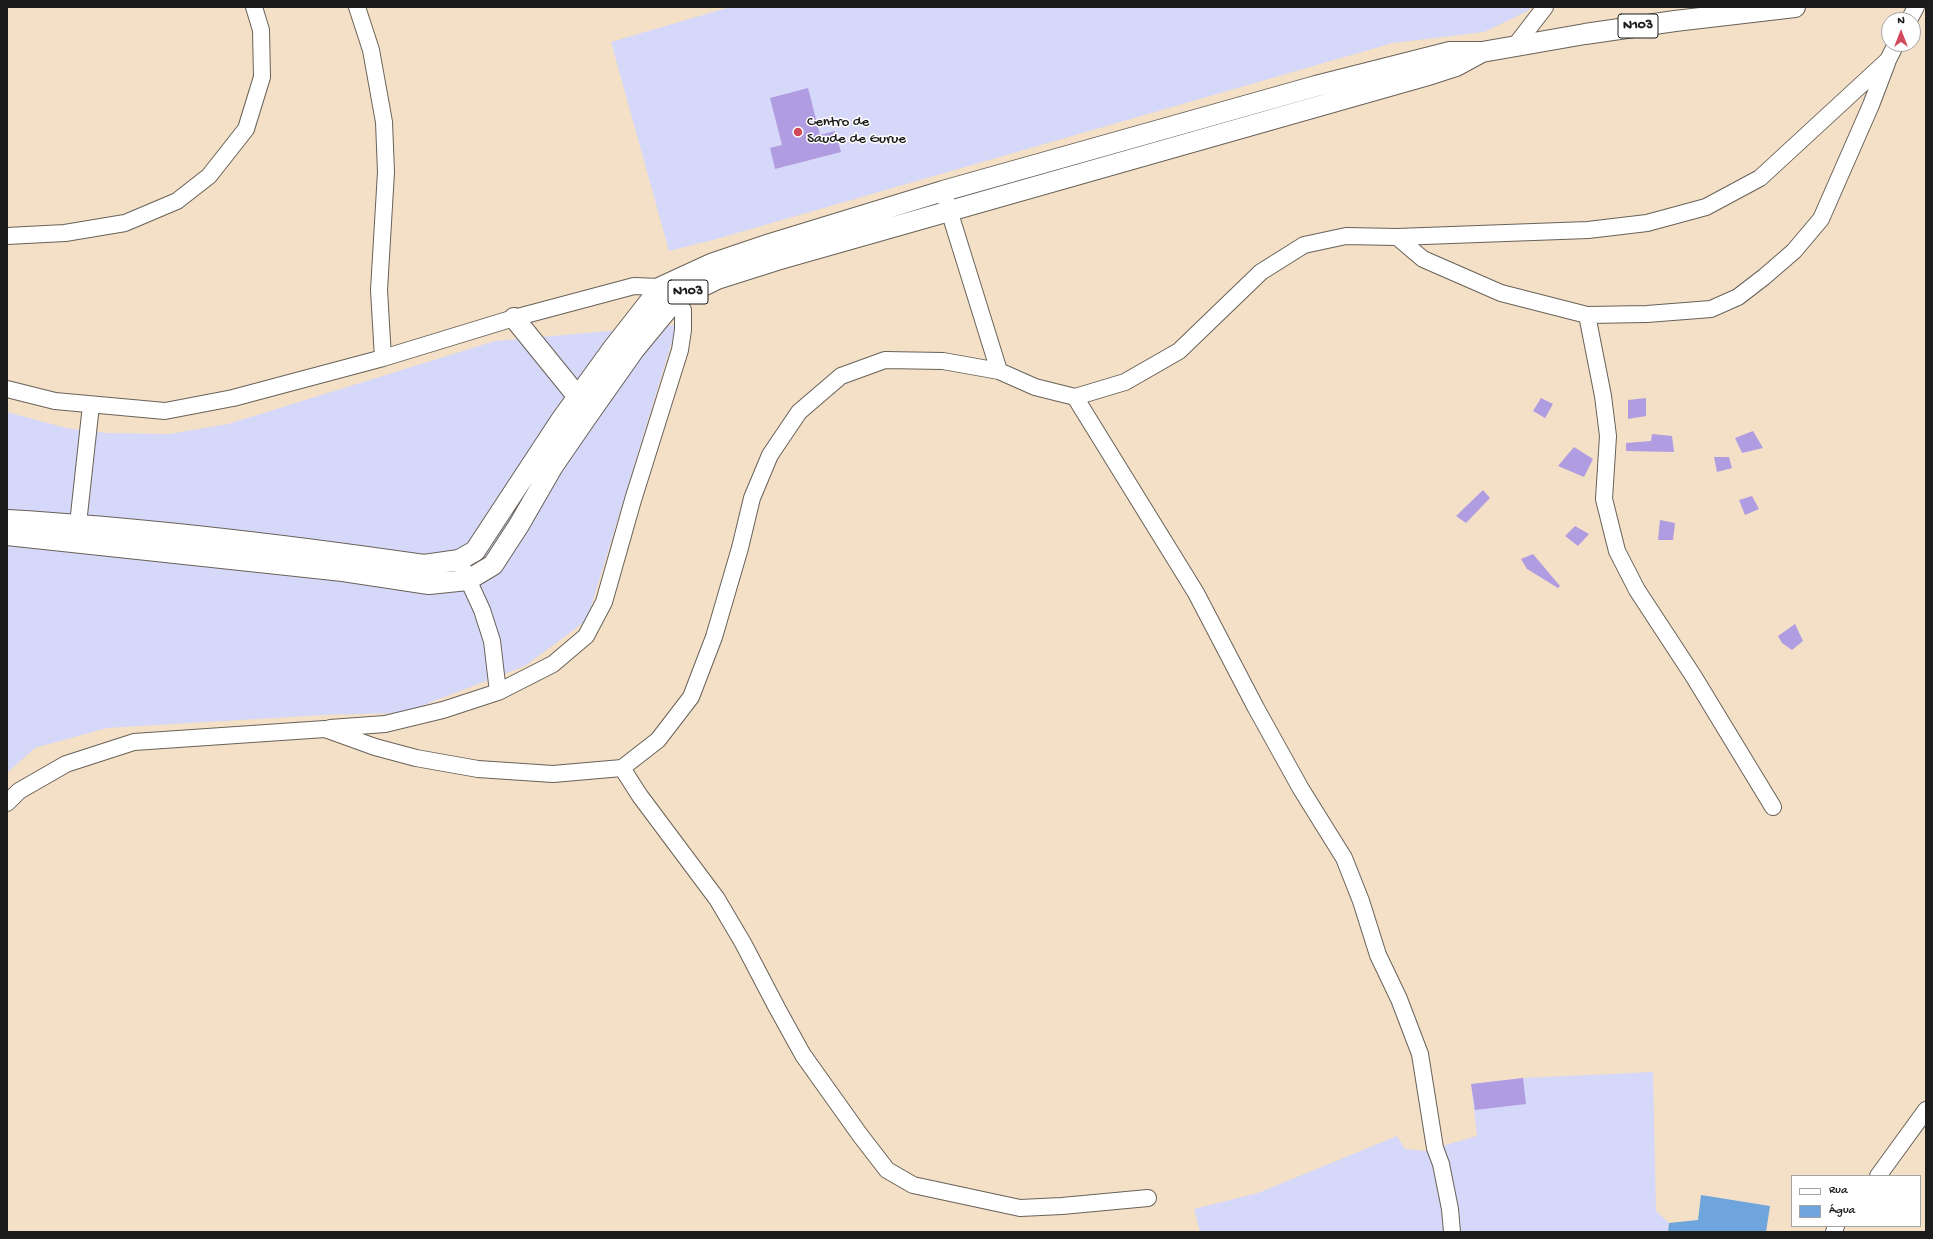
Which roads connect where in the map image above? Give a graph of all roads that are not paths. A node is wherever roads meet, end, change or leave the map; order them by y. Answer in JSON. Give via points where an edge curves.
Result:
{"nodes":[{"id":1,"x":254,"y":7,"type":"edge"},
{"id":2,"x":358,"y":7,"type":"edge"},
{"id":3,"x":1545,"y":7,"type":"edge"},
{"id":4,"x":1788,"y":7,"type":"edge"},
{"id":5,"x":1515,"y":46,"type":"junction"},
{"id":6,"x":1482,"y":52,"type":"junction"},
{"id":7,"x":1892,"y":52,"type":"edge"},
{"id":8,"x":1888,"y":60,"type":"junction"},
{"id":9,"x":943,"y":191,"type":"junction"},
{"id":10,"x":949,"y":211,"type":"junction"},
{"id":11,"x":7,"y":236,"type":"edge"},
{"id":12,"x":1397,"y":237,"type":"junction"},
{"id":13,"x":669,"y":293,"type":"junction"},
{"id":14,"x":1587,"y":315,"type":"junction"},
{"id":15,"x":514,"y":318,"type":"junction"},
{"id":16,"x":383,"y":358,"type":"junction"},
{"id":17,"x":999,"y":371,"type":"junction"},
{"id":18,"x":7,"y":389,"type":"edge"},
{"id":19,"x":578,"y":397,"type":"junction"},
{"id":20,"x":1075,"y":397,"type":"junction"},
{"id":21,"x":91,"y":405,"type":"junction"},
{"id":22,"x":7,"y":520,"type":"edge"},
{"id":23,"x":78,"y":524,"type":"junction"},
{"id":24,"x":7,"y":535,"type":"edge"},
{"id":25,"x":194,"y":536,"type":"junction"},
{"id":26,"x":192,"y":556,"type":"junction"},
{"id":27,"x":459,"y":560,"type":"junction"},
{"id":28,"x":468,"y":580,"type":"junction"},
{"id":29,"x":498,"y":692,"type":"junction"},
{"id":30,"x":325,"y":729,"type":"junction"},
{"id":31,"x":622,"y":768,"type":"junction"},
{"id":32,"x":7,"y":803,"type":"edge"},
{"id":33,"x":1773,"y":807,"type":"dead end"},
{"id":34,"x":1926,"y":1110,"type":"edge"},
{"id":35,"x":1879,"y":1175,"type":"edge"},
{"id":36,"x":1148,"y":1198,"type":"dead end"},
{"id":37,"x":1452,"y":1232,"type":"edge"}],
"edges":[{"from":1,"to":11,"type":"street","via":[[261,30],[262,77],[246,129],[209,176],[178,201],[125,223],[65,233]]},
{"from":2,"to":16,"type":"street","via":[[371,50],[384,122],[386,172],[379,290]]},
{"from":3,"to":5,"type":"street"},
{"from":4,"to":5,"type":"main road","number":"N103","via":[[1675,21]]},
{"from":5,"to":6,"type":"main road","number":"N103"},
{"from":6,"to":9,"type":"main road","number":"N103","via":[[1450,52],[1338,80]]},
{"from":6,"to":10,"type":"main road","number":"N103","via":[[1456,66],[1424,76]]},
{"from":7,"to":8,"type":"street"},
{"from":8,"to":12,"type":"street","via":[[1760,178],[1706,207],[1647,223],[1588,230]]},
{"from":8,"to":14,"type":"street","via":[[1821,219],[1794,251],[1764,277],[1738,296],[1711,309]]},
{"from":9,"to":10,"type":"street"},
{"from":9,"to":13,"type":"main road","number":"N103","via":[[711,264]]},
{"from":10,"to":13,"type":"main road","number":"N103"},
{"from":10,"to":17,"type":"street"},
{"from":12,"to":14,"type":"street","via":[[1423,259],[1501,293]]},
{"from":12,"to":20,"type":"street","via":[[1346,236],[1304,245],[1261,272],[1179,352],[1125,382]]},
{"from":13,"to":15,"type":"street","via":[[634,286]]},
{"from":13,"to":19,"type":"main road","number":"N103"},
{"from":13,"to":28,"type":"main road","number":"N103","via":[[634,350],[553,466],[493,565]]},
{"from":13,"to":29,"type":"street","via":[[683,310],[680,350],[632,500],[604,602],[586,636],[553,664]]},
{"from":14,"to":33,"type":"street","via":[[1608,436],[1604,499],[1617,551],[1637,590],[1694,677]]},
{"from":15,"to":16,"type":"street"},
{"from":15,"to":19,"type":"main road"},
{"from":16,"to":21,"type":"street","via":[[232,398],[165,411]]},
{"from":17,"to":20,"type":"street","via":[[1035,387]]},
{"from":17,"to":31,"type":"street","via":[[943,361],[885,360],[841,376],[800,412],[770,455],[752,498],[714,637],[691,696],[658,740]]},
{"from":18,"to":21,"type":"street","via":[[55,401]]},
{"from":19,"to":27,"type":"main road","number":"N103","via":[[475,551]]},
{"from":20,"to":37,"type":"street","via":[[1196,593],[1297,782],[1344,858],[1378,955],[1399,998],[1420,1054],[1435,1148],[1450,1208]]},
{"from":21,"to":23,"type":"street"},
{"from":22,"to":23,"type":"main road","number":"N103"},
{"from":23,"to":25,"type":"main road","number":"N103"},
{"from":24,"to":26,"type":"main road","number":"N103"},
{"from":25,"to":26,"type":"main road"},
{"from":25,"to":27,"type":"main road","number":"N103","via":[[424,565]]},
{"from":26,"to":28,"type":"main road","number":"N103","via":[[343,571],[429,584]]},
{"from":27,"to":28,"type":"street"},
{"from":28,"to":29,"type":"street","via":[[482,610],[492,641]]},
{"from":29,"to":30,"type":"street","via":[[444,710],[385,724]]},
{"from":30,"to":31,"type":"street","via":[[416,758],[478,769],[553,774]]},
{"from":30,"to":32,"type":"street","via":[[134,742],[66,764],[19,791]]},
{"from":31,"to":36,"type":"street","via":[[717,899],[804,1055],[887,1170],[913,1186],[1020,1208]]},
{"from":34,"to":35,"type":"street"}]}
